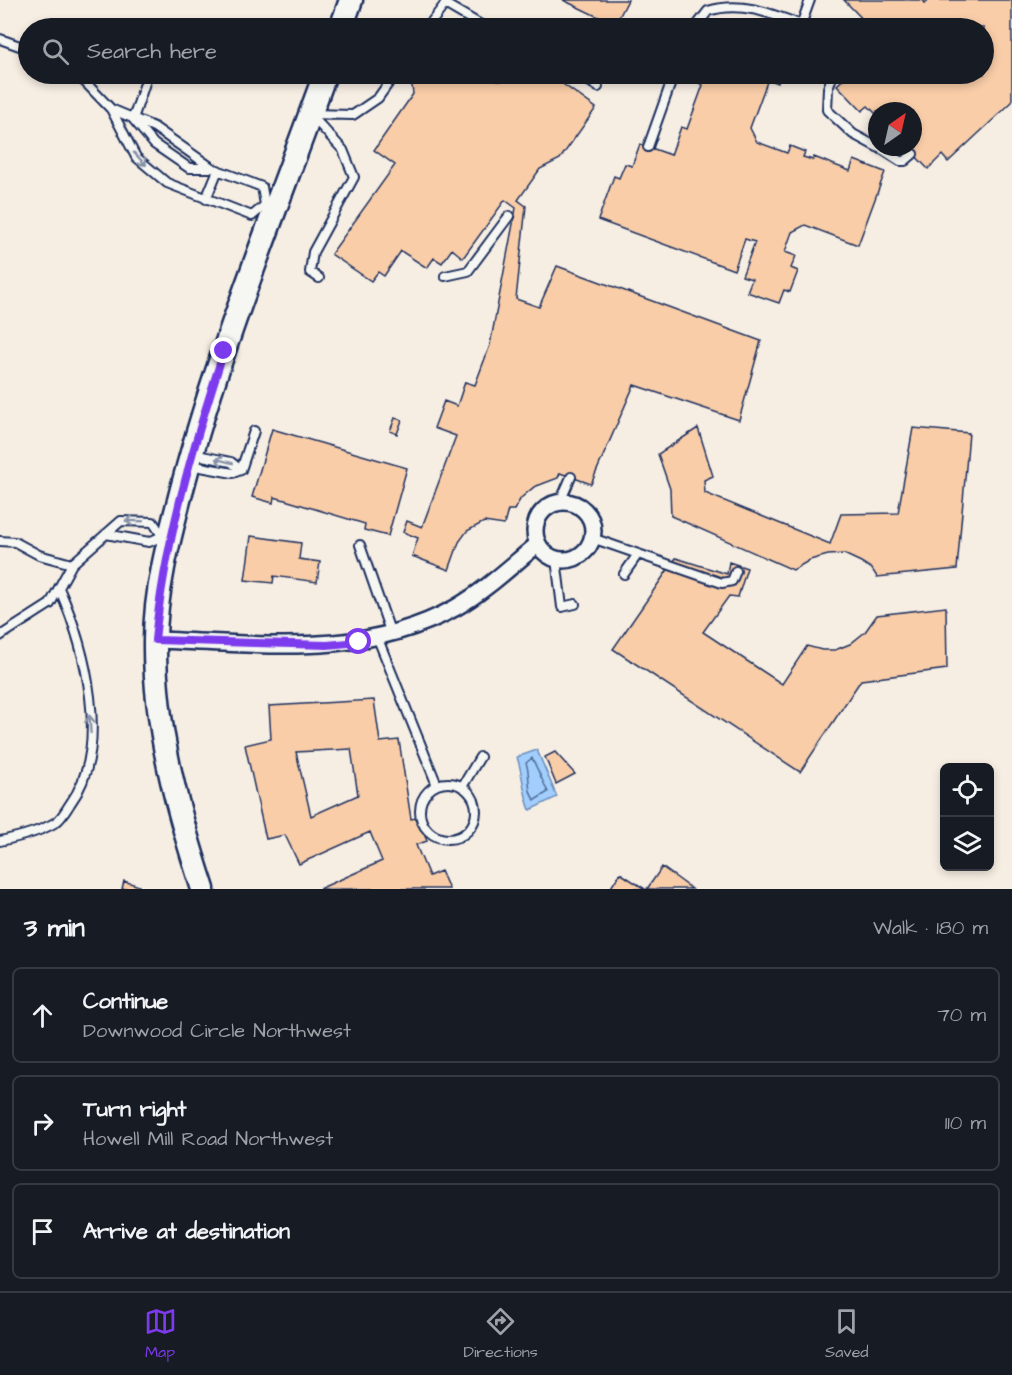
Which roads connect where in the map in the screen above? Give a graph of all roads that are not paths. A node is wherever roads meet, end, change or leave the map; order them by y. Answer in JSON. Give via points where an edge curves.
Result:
{"nodes":[{"id":1,"x":351,"y":0,"type":"edge"},
{"id":2,"x":810,"y":0,"type":"edge"},
{"id":3,"x":345,"y":18,"type":"edge"},
{"id":4,"x":434,"y":18,"type":"edge"},
{"id":5,"x":469,"y":18,"type":"edge"},
{"id":6,"x":702,"y":18,"type":"edge"},
{"id":7,"x":777,"y":18,"type":"edge"},
{"id":8,"x":807,"y":18,"type":"edge"},
{"id":9,"x":0,"y":39,"type":"edge"},
{"id":10,"x":18,"y":45,"type":"edge"},
{"id":11,"x":84,"y":84,"type":"edge"},
{"id":12,"x":145,"y":84,"type":"edge"},
{"id":13,"x":321,"y":84,"type":"edge"},
{"id":14,"x":388,"y":84,"type":"edge"},
{"id":15,"x":593,"y":84,"type":"edge"},
{"id":16,"x":670,"y":84,"type":"edge"},
{"id":17,"x":829,"y":84,"type":"edge"},
{"id":18,"x":598,"y":87,"type":"dead end"},
{"id":19,"x":111,"y":109,"type":"junction"},
{"id":20,"x":310,"y":114,"type":"junction"},
{"id":21,"x":133,"y":119,"type":"junction"},
{"id":22,"x":868,"y":142,"type":"edge"},
{"id":23,"x":648,"y":147,"type":"dead end"},
{"id":24,"x":892,"y":156,"type":"edge"},
{"id":25,"x":911,"y":156,"type":"edge"},
{"id":26,"x":215,"y":169,"type":"junction"},
{"id":27,"x":206,"y":199,"type":"junction"},
{"id":28,"x":271,"y":207,"type":"junction"},
{"id":29,"x":509,"y":216,"type":"dead end"},
{"id":30,"x":445,"y":276,"type":"dead end"},
{"id":31,"x":319,"y":278,"type":"dead end"},
{"id":32,"x":254,"y":431,"type":"dead end"},
{"id":33,"x":190,"y":459,"type":"junction"},
{"id":34,"x":241,"y":470,"type":"junction"},
{"id":35,"x":571,"y":477,"type":"dead end"},
{"id":36,"x":560,"y":502,"type":"junction"},
{"id":37,"x":106,"y":534,"type":"junction"},
{"id":38,"x":166,"y":535,"type":"junction"},
{"id":39,"x":592,"y":538,"type":"junction"},
{"id":40,"x":0,"y":541,"type":"edge"},
{"id":41,"x":538,"y":544,"type":"junction"},
{"id":42,"x":360,"y":545,"type":"dead end"},
{"id":43,"x":638,"y":554,"type":"junction"},
{"id":44,"x":556,"y":559,"type":"junction"},
{"id":45,"x":72,"y":564,"type":"junction"},
{"id":46,"x":736,"y":571,"type":"dead end"},
{"id":47,"x":624,"y":574,"type":"dead end"},
{"id":48,"x":59,"y":588,"type":"junction"},
{"id":49,"x":575,"y":604,"type":"dead end"},
{"id":50,"x":0,"y":636,"type":"edge"},
{"id":51,"x":385,"y":637,"type":"junction"},
{"id":52,"x":155,"y":640,"type":"junction"},
{"id":53,"x":480,"y":757,"type":"dead end"},
{"id":54,"x":437,"y":785,"type":"junction"},
{"id":55,"x":462,"y":787,"type":"junction"},
{"id":56,"x":0,"y":841,"type":"edge"},
{"id":57,"x":203,"y":889,"type":"edge"}],
"edges":[{"from":1,"to":3,"type":"main road"},
{"from":2,"to":8,"type":"lane"},
{"from":4,"to":5,"type":"lane","via":[[445,4]]},
{"from":6,"to":7,"type":"lane","via":[[708,11],[740,6]]},
{"from":9,"to":10,"type":"lane"},
{"from":11,"to":19,"type":"lane"},
{"from":12,"to":21,"type":"lane"},
{"from":13,"to":20,"type":"main road"},
{"from":14,"to":20,"type":"lane","via":[[378,98],[353,115]]},
{"from":15,"to":18,"type":"lane"},
{"from":16,"to":23,"type":"lane"},
{"from":17,"to":22,"type":"lane","via":[[827,110]]},
{"from":19,"to":21,"type":"lane"},
{"from":19,"to":27,"type":"lane","one_way":true,"via":[[135,157],[166,183]]},
{"from":20,"to":28,"type":"main road"},
{"from":20,"to":31,"type":"lane","via":[[343,150],[354,177],[313,252],[310,272]]},
{"from":21,"to":26,"type":"lane","via":[[154,127]]},
{"from":21,"to":26,"type":"lane","via":[[154,144],[189,168]]},
{"from":24,"to":25,"type":"lane","via":[[900,161]]},
{"from":26,"to":27,"type":"lane"},
{"from":26,"to":28,"type":"lane","via":[[262,187]]},
{"from":27,"to":28,"type":"lane","via":[[252,216]]},
{"from":28,"to":33,"type":"main road"},
{"from":29,"to":30,"type":"lane","via":[[468,271]]},
{"from":32,"to":34,"type":"lane"},
{"from":33,"to":34,"type":"lane","via":[[233,473]]},
{"from":34,"to":33,"type":"lane","one_way":true,"via":[[231,462]]},
{"from":33,"to":38,"type":"main road"},
{"from":35,"to":36,"type":"lane"},
{"from":36,"to":39,"type":"street","via":[[585,512],[591,519]]},
{"from":36,"to":41,"type":"street","via":[[538,518]]},
{"from":37,"to":38,"type":"lane","via":[[149,542]]},
{"from":38,"to":37,"type":"lane","one_way":true,"via":[[153,522],[121,521]]},
{"from":37,"to":45,"type":"lane"},
{"from":38,"to":52,"type":"main road"},
{"from":39,"to":43,"type":"lane"},
{"from":39,"to":44,"type":"street","via":[[575,558]]},
{"from":40,"to":45,"type":"lane","via":[[15,542],[39,555]]},
{"from":41,"to":44,"type":"street"},
{"from":41,"to":51,"type":"street","via":[[456,608]]},
{"from":42,"to":51,"type":"lane"},
{"from":43,"to":46,"type":"lane","via":[[722,583],[732,581]]},
{"from":43,"to":47,"type":"lane"},
{"from":44,"to":49,"type":"lane","via":[[562,607]]},
{"from":45,"to":48,"type":"lane"},
{"from":48,"to":50,"type":"lane","via":[[51,604]]},
{"from":56,"to":48,"type":"lane","one_way":true,"via":[[58,821],[78,794],[92,748],[87,672],[75,623]]},
{"from":51,"to":52,"type":"street","via":[[327,645]]},
{"from":51,"to":54,"type":"lane"},
{"from":52,"to":57,"type":"main road","via":[[163,727],[182,826]]},
{"from":53,"to":55,"type":"lane"},
{"from":54,"to":55,"type":"lane"},
{"from":54,"to":55,"type":"lane","via":[[423,796],[420,813],[426,829],[441,838],[459,837],[472,825],[476,808]]}]}
